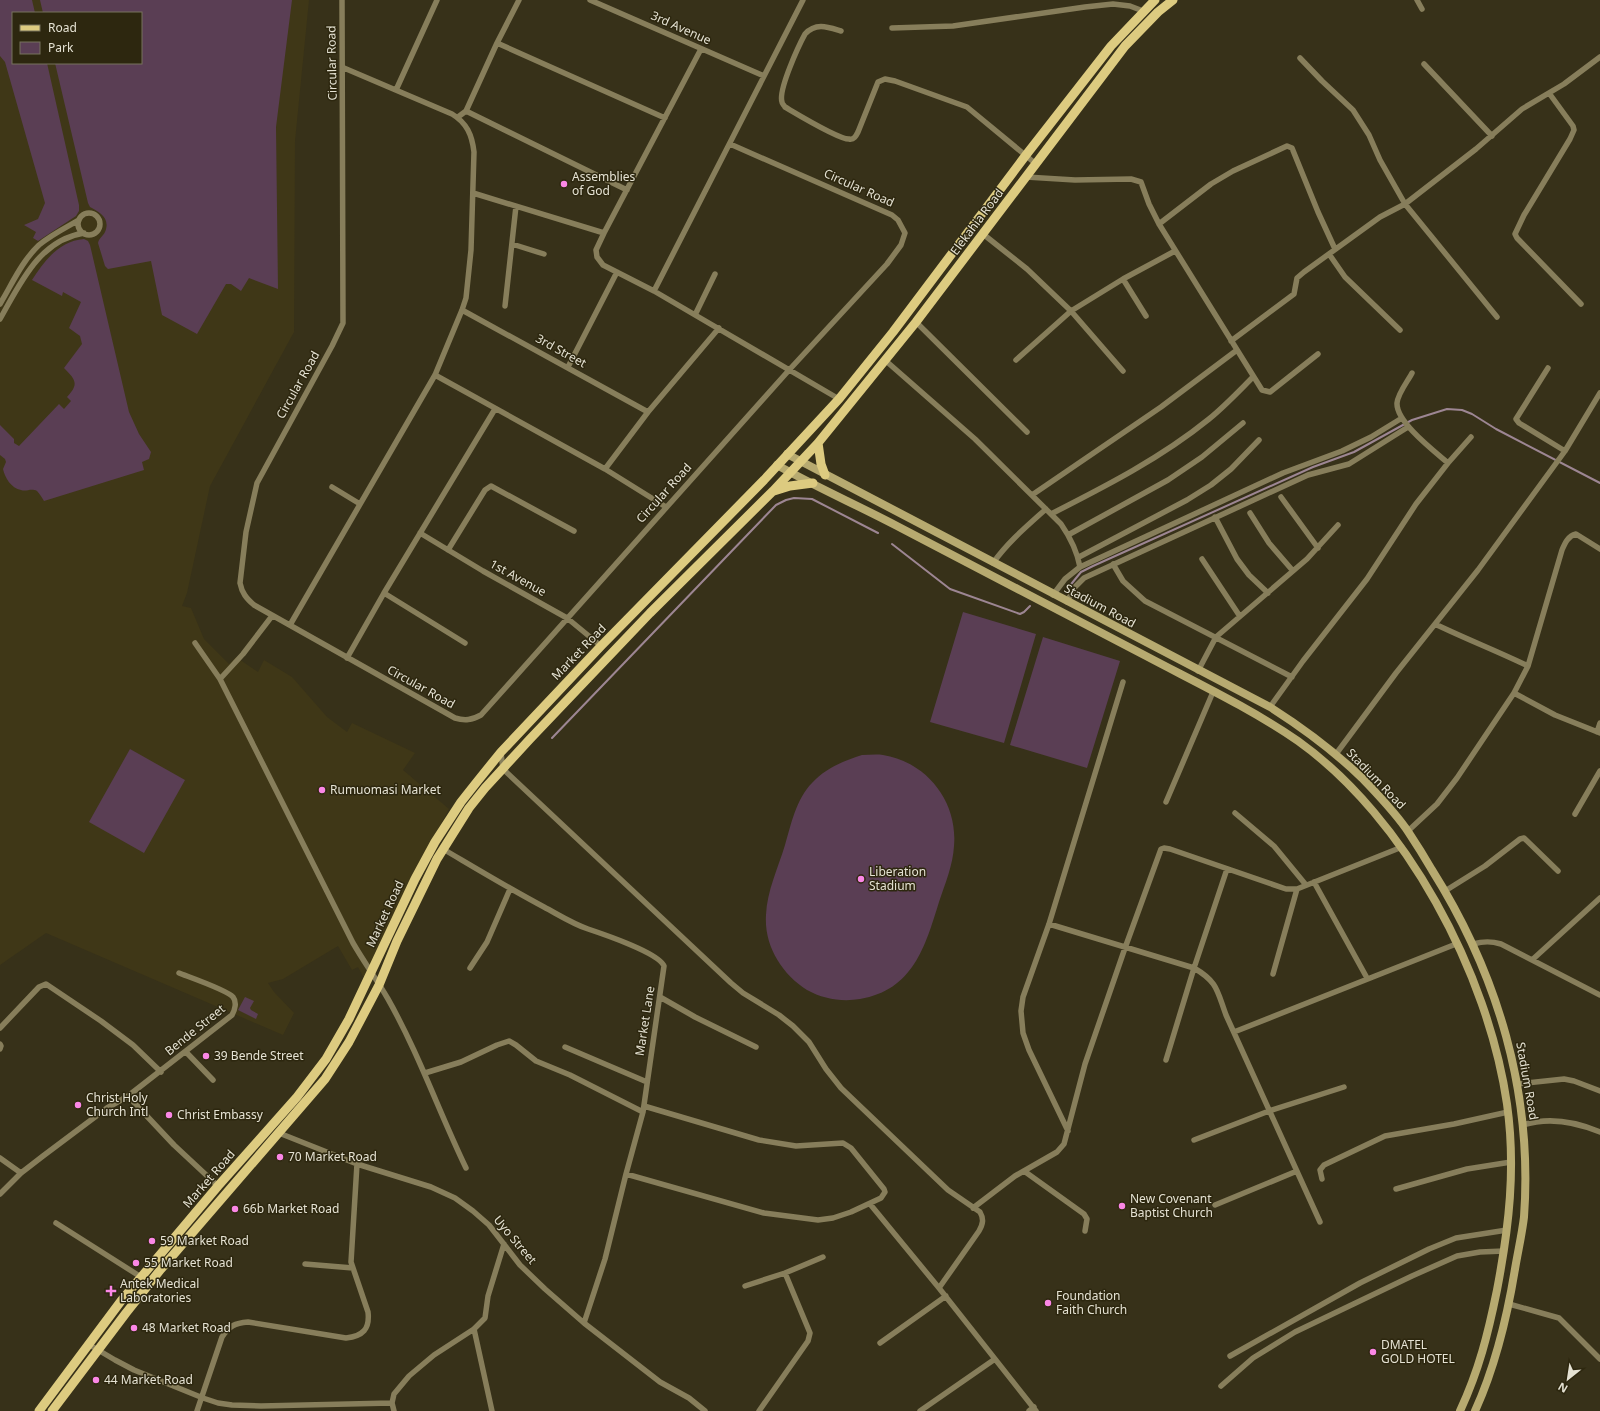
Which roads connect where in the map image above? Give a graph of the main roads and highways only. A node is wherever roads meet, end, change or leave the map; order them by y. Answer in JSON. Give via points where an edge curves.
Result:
{"nodes":[{"id":1,"x":1155,"y":0,"type":"edge"},
{"id":2,"x":1173,"y":0,"type":"edge"},
{"id":3,"x":818,"y":443,"type":"junction"},
{"id":4,"x":787,"y":454,"type":"junction"},
{"id":5,"x":801,"y":462,"type":"junction"},
{"id":6,"x":777,"y":465,"type":"junction"},
{"id":7,"x":791,"y":473,"type":"junction"},
{"id":8,"x":825,"y":475,"type":"junction"},
{"id":9,"x":813,"y":483,"type":"junction"},
{"id":10,"x":773,"y":491,"type":"junction"},
{"id":11,"x":1380,"y":798,"type":"junction"},
{"id":12,"x":1369,"y":807,"type":"junction"},
{"id":13,"x":39,"y":1411,"type":"edge"},
{"id":14,"x":52,"y":1411,"type":"edge"},
{"id":15,"x":1460,"y":1411,"type":"edge"},
{"id":16,"x":1475,"y":1411,"type":"edge"}],
"edges":[{"from":1,"to":4,"type":"main road","name":"Elekahia Road","via":[[1111,46],[839,399]]},
{"from":2,"to":3,"type":"main road","name":"Elekahia Road","via":[[1125,46],[886,361]]},
{"from":3,"to":5,"type":"main road","name":"Elekahia Road"},
{"from":3,"to":8,"type":"main road"},
{"from":4,"to":5,"type":"main road","name":"Stadium Road"},
{"from":4,"to":6,"type":"main road","name":"Market Road"},
{"from":5,"to":7,"type":"main road","name":"Market Road"},
{"from":5,"to":8,"type":"main road","name":"Stadium Road"},
{"from":6,"to":7,"type":"main road","name":"Stadium Road"},
{"from":6,"to":13,"type":"main road","name":"Market Road","via":[[501,752],[461,802],[415,879],[349,1019],[321,1065],[297,1097],[141,1277]]},
{"from":7,"to":9,"type":"main road","name":"Stadium Road"},
{"from":7,"to":10,"type":"main road","name":"Market Road"},
{"from":8,"to":11,"type":"main road","name":"Stadium Road","via":[[1270,707],[1336,754]]},
{"from":9,"to":10,"type":"main road"},
{"from":9,"to":12,"type":"main road","name":"Stadium Road","via":[[1276,726],[1329,766]]},
{"from":10,"to":14,"type":"main road","name":"Market Road","via":[[650,613],[530,739],[469,808],[443,849],[397,941],[379,985],[338,1060],[161,1270]]},
{"from":11,"to":12,"type":"main road"},
{"from":11,"to":16,"type":"main road","name":"Stadium Road","via":[[1408,831],[1445,891],[1473,944],[1498,1006],[1517,1084],[1525,1161],[1524,1218],[1498,1352]]},
{"from":12,"to":15,"type":"main road","name":"Stadium Road","via":[[1402,847],[1430,892],[1475,985],[1495,1044],[1508,1112],[1512,1162],[1508,1230],[1484,1350]]}]}
